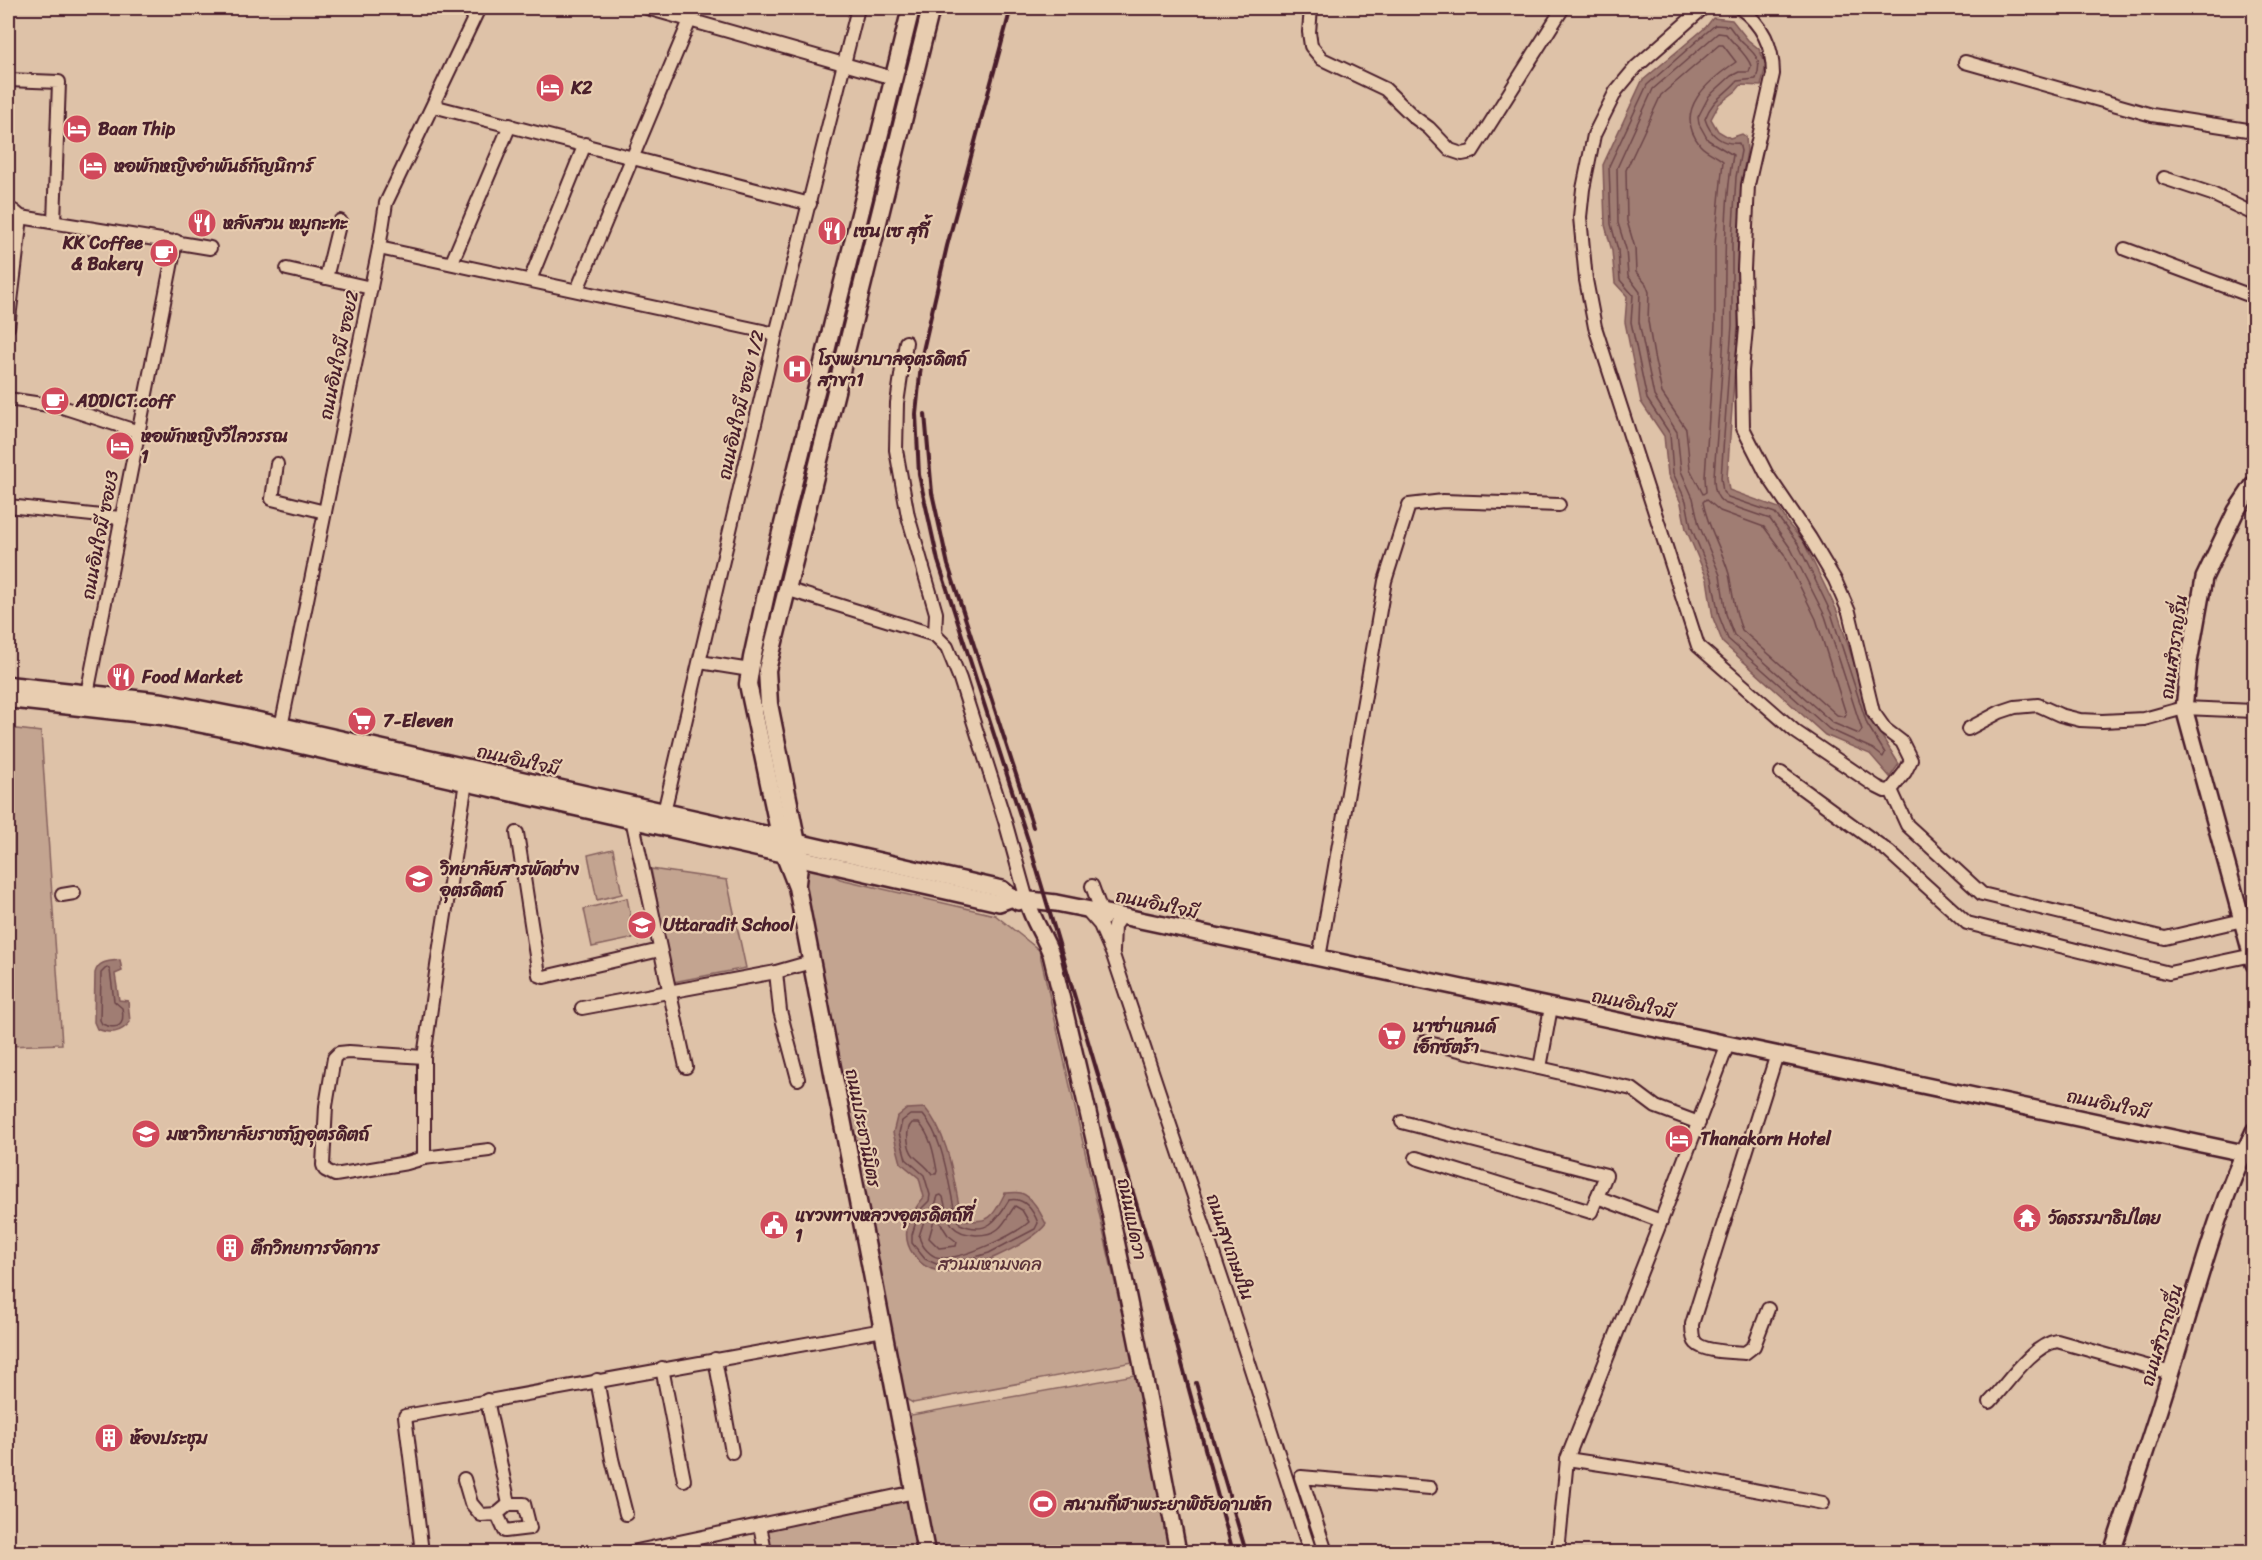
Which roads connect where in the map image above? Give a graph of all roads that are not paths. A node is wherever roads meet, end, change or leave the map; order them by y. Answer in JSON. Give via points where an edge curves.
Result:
{"nodes":[{"id":1,"x":479,"y":8,"type":"edge"},
{"id":2,"x":647,"y":8,"type":"edge"},
{"id":3,"x":858,"y":8,"type":"edge"},
{"id":4,"x":911,"y":8,"type":"edge"},
{"id":5,"x":931,"y":8,"type":"edge"},
{"id":6,"x":1311,"y":8,"type":"edge"},
{"id":7,"x":1563,"y":8,"type":"edge"},
{"id":8,"x":1703,"y":8,"type":"edge"},
{"id":9,"x":1740,"y":8,"type":"edge"},
{"id":10,"x":666,"y":10,"type":"edge"},
{"id":11,"x":690,"y":20,"type":"junction"},
{"id":12,"x":1965,"y":62,"type":"dead end"},
{"id":13,"x":845,"y":64,"type":"junction"},
{"id":14,"x":893,"y":78,"type":"junction"},
{"id":15,"x":8,"y":80,"type":"edge"},
{"id":16,"x":433,"y":106,"type":"junction"},
{"id":17,"x":510,"y":125,"type":"junction"},
{"id":18,"x":2254,"y":131,"type":"edge"},
{"id":19,"x":585,"y":144,"type":"junction"},
{"id":20,"x":633,"y":157,"type":"junction"},
{"id":21,"x":2164,"y":178,"type":"dead end"},
{"id":22,"x":810,"y":204,"type":"junction"},
{"id":23,"x":8,"y":209,"type":"edge"},
{"id":24,"x":2254,"y":214,"type":"edge"},
{"id":25,"x":21,"y":217,"type":"junction"},
{"id":26,"x":340,"y":221,"type":"dead end"},
{"id":27,"x":54,"y":222,"type":"junction"},
{"id":28,"x":176,"y":241,"type":"junction"},
{"id":29,"x":210,"y":248,"type":"dead end"},
{"id":30,"x":379,"y":248,"type":"junction"},
{"id":31,"x":2126,"y":249,"type":"dead end"},
{"id":32,"x":452,"y":262,"type":"junction"},
{"id":33,"x":287,"y":269,"type":"dead end"},
{"id":34,"x":326,"y":278,"type":"junction"},
{"id":35,"x":530,"y":280,"type":"junction"},
{"id":36,"x":371,"y":288,"type":"junction"},
{"id":37,"x":577,"y":290,"type":"junction"},
{"id":38,"x":2254,"y":297,"type":"edge"},
{"id":39,"x":8,"y":327,"type":"edge"},
{"id":40,"x":776,"y":334,"type":"junction"},
{"id":41,"x":906,"y":342,"type":"dead end"},
{"id":42,"x":8,"y":399,"type":"edge"},
{"id":43,"x":139,"y":432,"type":"junction"},
{"id":44,"x":277,"y":464,"type":"dead end"},
{"id":45,"x":2254,"y":484,"type":"edge"},
{"id":46,"x":1559,"y":505,"type":"dead end"},
{"id":47,"x":8,"y":506,"type":"edge"},
{"id":48,"x":325,"y":512,"type":"junction"},
{"id":49,"x":120,"y":518,"type":"junction"},
{"id":50,"x":786,"y":589,"type":"junction"},
{"id":51,"x":935,"y":635,"type":"junction"},
{"id":52,"x":700,"y":662,"type":"junction"},
{"id":53,"x":750,"y":670,"type":"junction"},
{"id":54,"x":8,"y":685,"type":"edge"},
{"id":55,"x":87,"y":694,"type":"junction"},
{"id":56,"x":8,"y":699,"type":"edge"},
{"id":57,"x":2184,"y":708,"type":"junction"},
{"id":58,"x":2254,"y":711,"type":"edge"},
{"id":59,"x":1968,"y":729,"type":"dead end"},
{"id":60,"x":280,"y":733,"type":"junction"},
{"id":61,"x":1780,"y":773,"type":"dead end"},
{"id":62,"x":467,"y":775,"type":"junction"},
{"id":63,"x":1891,"y":790,"type":"junction"},
{"id":64,"x":664,"y":812,"type":"junction"},
{"id":65,"x":633,"y":813,"type":"junction"},
{"id":66,"x":517,"y":833,"type":"dead end"},
{"id":67,"x":790,"y":848,"type":"junction"},
{"id":68,"x":1092,"y":886,"type":"dead end"},
{"id":69,"x":1020,"y":899,"type":"junction"},
{"id":70,"x":1047,"y":902,"type":"junction"},
{"id":71,"x":1095,"y":911,"type":"junction"},
{"id":72,"x":1121,"y":916,"type":"junction"},
{"id":73,"x":2243,"y":920,"type":"junction"},
{"id":74,"x":1034,"y":922,"type":"junction"},
{"id":75,"x":660,"y":950,"type":"junction"},
{"id":76,"x":1113,"y":955,"type":"junction"},
{"id":77,"x":1319,"y":958,"type":"junction"},
{"id":78,"x":2254,"y":960,"type":"edge"},
{"id":79,"x":811,"y":962,"type":"junction"},
{"id":80,"x":776,"y":972,"type":"junction"},
{"id":81,"x":669,"y":991,"type":"junction"},
{"id":82,"x":1551,"y":1007,"type":"junction"},
{"id":83,"x":582,"y":1008,"type":"dead end"},
{"id":84,"x":1424,"y":1042,"type":"dead end"},
{"id":85,"x":1728,"y":1044,"type":"junction"},
{"id":86,"x":1777,"y":1054,"type":"junction"},
{"id":87,"x":424,"y":1057,"type":"junction"},
{"id":88,"x":686,"y":1067,"type":"dead end"},
{"id":89,"x":1540,"y":1068,"type":"junction"},
{"id":90,"x":798,"y":1079,"type":"dead end"},
{"id":91,"x":1402,"y":1122,"type":"dead end"},
{"id":92,"x":1699,"y":1123,"type":"junction"},
{"id":93,"x":2254,"y":1131,"type":"edge"},
{"id":94,"x":489,"y":1150,"type":"dead end"},
{"id":95,"x":2249,"y":1155,"type":"edge"},
{"id":96,"x":424,"y":1158,"type":"junction"},
{"id":97,"x":1416,"y":1158,"type":"dead end"},
{"id":98,"x":1597,"y":1197,"type":"junction"},
{"id":99,"x":1661,"y":1221,"type":"junction"},
{"id":100,"x":1768,"y":1309,"type":"dead end"},
{"id":101,"x":883,"y":1330,"type":"junction"},
{"id":102,"x":715,"y":1359,"type":"junction"},
{"id":103,"x":662,"y":1368,"type":"junction"},
{"id":104,"x":2171,"y":1373,"type":"junction"},
{"id":105,"x":597,"y":1380,"type":"junction"},
{"id":106,"x":487,"y":1400,"type":"junction"},
{"id":107,"x":1990,"y":1402,"type":"dead end"},
{"id":108,"x":732,"y":1452,"type":"dead end"},
{"id":109,"x":1567,"y":1459,"type":"junction"},
{"id":110,"x":464,"y":1479,"type":"dead end"},
{"id":111,"x":684,"y":1480,"type":"dead end"},
{"id":112,"x":1430,"y":1488,"type":"dead end"},
{"id":113,"x":915,"y":1492,"type":"junction"},
{"id":114,"x":1823,"y":1503,"type":"dead end"},
{"id":115,"x":509,"y":1504,"type":"junction"},
{"id":116,"x":497,"y":1514,"type":"junction"},
{"id":117,"x":626,"y":1514,"type":"dead end"},
{"id":118,"x":760,"y":1525,"type":"junction"},
{"id":119,"x":422,"y":1552,"type":"edge"},
{"id":120,"x":632,"y":1552,"type":"edge"},
{"id":121,"x":765,"y":1552,"type":"edge"},
{"id":122,"x":926,"y":1552,"type":"edge"},
{"id":123,"x":1178,"y":1552,"type":"edge"},
{"id":124,"x":1310,"y":1552,"type":"edge"},
{"id":125,"x":1326,"y":1552,"type":"edge"},
{"id":126,"x":1558,"y":1552,"type":"edge"},
{"id":127,"x":2112,"y":1552,"type":"edge"}],
"edges":[{"from":1,"to":16,"type":"street","name":"ถนนอินใจมี ซอย2"},
{"from":2,"to":10,"type":"street"},
{"from":3,"to":13,"type":"street","name":"ถนนอินใจมี ซอย 1/2"},
{"from":4,"to":14,"type":"main road"},
{"from":5,"to":50,"type":"main road"},
{"from":6,"to":7,"type":"street","via":[[1311,46],[1322,59],[1385,89],[1450,150],[1462,154],[1472,152]]},
{"from":8,"to":63,"type":"street","via":[[1636,67],[1616,91],[1594,135],[1580,217],[1595,327],[1698,646],[1796,732],[1877,787]]},
{"from":9,"to":63,"type":"street","via":[[1752,17],[1769,42],[1773,57],[1773,74],[1748,185],[1743,428],[1766,473],[1835,580],[1849,612],[1872,712],[1902,742],[1911,760]]},
{"from":10,"to":11,"type":"street"},
{"from":11,"to":13,"type":"street"},
{"from":11,"to":20,"type":"street"},
{"from":12,"to":18,"type":"street","via":[[2151,114]]},
{"from":13,"to":14,"type":"street"},
{"from":13,"to":22,"type":"street","name":"ถนนอินใจมี ซอย 1/2"},
{"from":14,"to":53,"type":"main road"},
{"from":15,"to":27,"type":"street","via":[[59,82]]},
{"from":16,"to":17,"type":"street"},
{"from":16,"to":30,"type":"street","name":"ถนนอินใจมี ซอย2","via":[[386,203]]},
{"from":17,"to":19,"type":"street"},
{"from":17,"to":32,"type":"street"},
{"from":19,"to":20,"type":"street"},
{"from":19,"to":35,"type":"street"},
{"from":20,"to":22,"type":"street"},
{"from":20,"to":37,"type":"street"},
{"from":21,"to":24,"type":"street"},
{"from":22,"to":40,"type":"street","name":"ถนนอินใจมี ซอย 1/2"},
{"from":23,"to":25,"type":"street"},
{"from":25,"to":27,"type":"street"},
{"from":25,"to":39,"type":"street"},
{"from":26,"to":34,"type":"street"},
{"from":27,"to":28,"type":"street"},
{"from":28,"to":29,"type":"street"},
{"from":28,"to":43,"type":"street","name":"ถนนอินใจมี ซอย3"},
{"from":30,"to":32,"type":"street"},
{"from":30,"to":36,"type":"street","name":"ถนนอินใจมี ซอย2"},
{"from":31,"to":38,"type":"street"},
{"from":32,"to":35,"type":"street"},
{"from":33,"to":34,"type":"street"},
{"from":34,"to":36,"type":"street"},
{"from":35,"to":37,"type":"street"},
{"from":36,"to":48,"type":"street","name":"ถนนอินใจมี ซอย2"},
{"from":37,"to":40,"type":"street"},
{"from":40,"to":52,"type":"street","name":"ถนนอินใจมี ซอย 1/2"},
{"from":41,"to":51,"type":"street","via":[[897,404],[896,450],[908,516],[936,613]]},
{"from":42,"to":43,"type":"street","via":[[62,407]]},
{"from":43,"to":49,"type":"street","name":"ถนนอินใจมี ซอย3"},
{"from":44,"to":48,"type":"street","via":[[272,499]]},
{"from":45,"to":57,"type":"street","name":"ถนนสำราญรื่น","via":[[2236,511],[2204,578]]},
{"from":46,"to":77,"type":"street","via":[[1443,501],[1408,505],[1385,581]]},
{"from":47,"to":49,"type":"street"},
{"from":48,"to":60,"type":"street","name":"ถนนอินใจมี ซอย2"},
{"from":49,"to":55,"type":"street","name":"ถนนอินใจมี ซอย3"},
{"from":50,"to":51,"type":"street"},
{"from":50,"to":67,"type":"main road","via":[[766,682]]},
{"from":51,"to":69,"type":"street","via":[[947,647],[960,679],[1005,821]]},
{"from":52,"to":53,"type":"street"},
{"from":52,"to":64,"type":"street","name":"ถนนอินใจมี ซอย 1/2"},
{"from":53,"to":67,"type":"main road","via":[[750,695]]},
{"from":54,"to":55,"type":"main road","name":"ถนนอินใจมี"},
{"from":55,"to":60,"type":"main road","name":"ถนนอินใจมี","via":[[163,702]]},
{"from":56,"to":60,"type":"main road","name":"ถนนอินใจมี"},
{"from":57,"to":58,"type":"street"},
{"from":57,"to":59,"type":"street","via":[[2144,719],[2102,721],[2060,715],[2038,705],[2026,706],[2000,712]]},
{"from":57,"to":73,"type":"street","name":"ถนนสำราญรื่น"},
{"from":60,"to":62,"type":"main road","name":"ถนนอินใจมี"},
{"from":61,"to":78,"type":"street","via":[[1889,852],[1967,923],[2169,973]]},
{"from":62,"to":65,"type":"main road","name":"ถนนอินใจมี"},
{"from":62,"to":87,"type":"street"},
{"from":63,"to":73,"type":"street","via":[[1907,825],[1982,894],[2165,938]]},
{"from":64,"to":65,"type":"main road","name":"ถนนอินใจมี"},
{"from":64,"to":67,"type":"main road","name":"ถนนอินใจมี"},
{"from":65,"to":67,"type":"main road","name":"ถนนอินใจมี"},
{"from":65,"to":75,"type":"street"},
{"from":66,"to":75,"type":"street","via":[[539,975],[569,973]]},
{"from":67,"to":69,"type":"street","name":"ถนนอินใจมี","via":[[1002,889]]},
{"from":67,"to":79,"type":"main road","name":"ถนนประชานิมิตร"},
{"from":68,"to":71,"type":"street","name":"ถนนสุขเกษมใน"},
{"from":69,"to":70,"type":"street","name":"ถนนอินใจมี"},
{"from":69,"to":74,"type":"street","name":"ถนนแปดวา"},
{"from":70,"to":71,"type":"street","name":"ถนนอินใจมี"},
{"from":70,"to":74,"type":"street"},
{"from":71,"to":72,"type":"street","name":"ถนนอินใจมี"},
{"from":71,"to":76,"type":"street","name":"ถนนสุขเกษมใน"},
{"from":72,"to":76,"type":"street","name":"ถนนสุขเกษมใน","via":[[1114,926]]},
{"from":72,"to":77,"type":"street","name":"ถนนอินใจมี"},
{"from":73,"to":78,"type":"street","name":"ถนนสำราญรื่น"},
{"from":74,"to":123,"type":"street","name":"ถนนแปดวา","via":[[1051,954],[1085,1093],[1145,1373]]},
{"from":75,"to":81,"type":"street"},
{"from":76,"to":124,"type":"street","name":"ถนนสุขเกษมใน"},
{"from":77,"to":82,"type":"street","name":"ถนนอินใจมี"},
{"from":79,"to":80,"type":"street"},
{"from":79,"to":101,"type":"main road","name":"ถนนประชานิมิตร"},
{"from":80,"to":81,"type":"street"},
{"from":80,"to":90,"type":"street","via":[[780,1011]]},
{"from":81,"to":83,"type":"street"},
{"from":81,"to":88,"type":"street"},
{"from":82,"to":85,"type":"street","name":"ถนนอินใจมี"},
{"from":82,"to":89,"type":"street"},
{"from":84,"to":89,"type":"street"},
{"from":85,"to":86,"type":"street","name":"ถนนอินใจมี"},
{"from":85,"to":92,"type":"street"},
{"from":86,"to":95,"type":"street","name":"ถนนอินใจมี"},
{"from":86,"to":100,"type":"street","via":[[1692,1324],[1696,1343],[1744,1353],[1754,1346]]},
{"from":87,"to":96,"type":"street"},
{"from":87,"to":96,"type":"street","via":[[349,1052],[334,1058],[326,1106],[323,1166],[335,1175]]},
{"from":89,"to":92,"type":"street","via":[[1632,1089],[1656,1107]]},
{"from":91,"to":98,"type":"street","via":[[1606,1176]]},
{"from":92,"to":99,"type":"street"},
{"from":93,"to":95,"type":"street","name":"ถนนสำราญรื่น"},
{"from":94,"to":96,"type":"street"},
{"from":95,"to":104,"type":"street","name":"ถนนสำราญรื่น","via":[[2213,1233]]},
{"from":97,"to":98,"type":"street","via":[[1591,1212]]},
{"from":98,"to":99,"type":"street"},
{"from":99,"to":109,"type":"street"},
{"from":101,"to":102,"type":"street"},
{"from":101,"to":113,"type":"main road","name":"ถนนประชานิมิตร"},
{"from":102,"to":103,"type":"street"},
{"from":102,"to":108,"type":"street"},
{"from":103,"to":105,"type":"street"},
{"from":103,"to":111,"type":"street"},
{"from":104,"to":107,"type":"street","via":[[2057,1341],[2048,1342],[2034,1352]]},
{"from":104,"to":127,"type":"street","name":"ถนนสำราญรื่น"},
{"from":105,"to":106,"type":"street"},
{"from":105,"to":117,"type":"street"},
{"from":106,"to":115,"type":"street"},
{"from":106,"to":119,"type":"street","via":[[405,1416]]},
{"from":109,"to":114,"type":"street"},
{"from":109,"to":126,"type":"street"},
{"from":110,"to":116,"type":"street","via":[[476,1510],[481,1515]]},
{"from":112,"to":125,"type":"street","via":[[1301,1477]]},
{"from":113,"to":118,"type":"street"},
{"from":113,"to":122,"type":"main road","name":"ถนนประชานิมิตร"},
{"from":115,"to":116,"type":"street"},
{"from":115,"to":116,"type":"street","via":[[524,1504],[530,1528],[505,1531]]},
{"from":118,"to":120,"type":"street"},
{"from":118,"to":121,"type":"street"}]}
